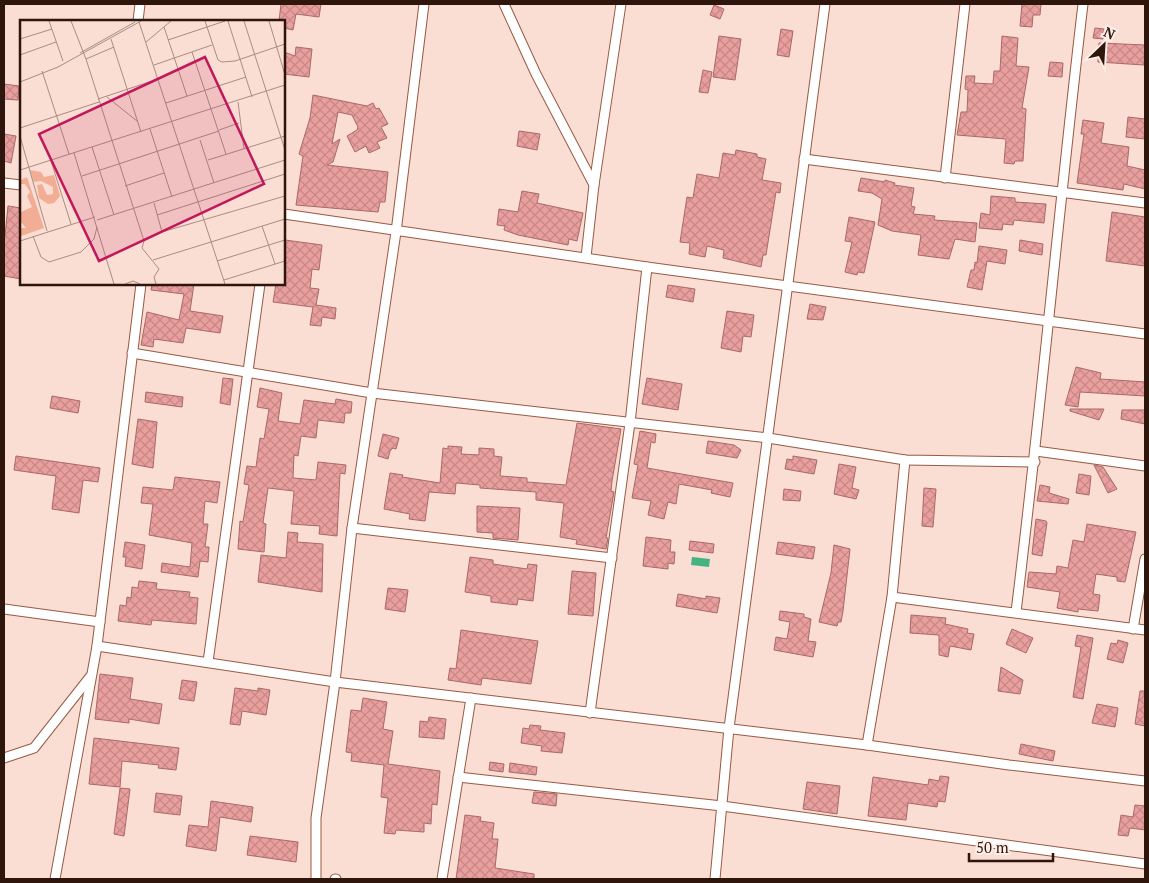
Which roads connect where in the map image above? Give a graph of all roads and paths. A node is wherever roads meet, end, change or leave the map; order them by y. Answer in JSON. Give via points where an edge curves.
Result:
{"nodes":[{"id":1,"x":140,"y":4,"type":"edge"},
{"id":2,"x":424,"y":4,"type":"edge"},
{"id":3,"x":504,"y":4,"type":"edge"},
{"id":4,"x":621,"y":4,"type":"edge"},
{"id":5,"x":824,"y":4,"type":"edge"},
{"id":6,"x":965,"y":4,"type":"edge"},
{"id":7,"x":1082,"y":4,"type":"edge"},
{"id":8,"x":138,"y":20,"type":"edge"},
{"id":9,"x":804,"y":159,"type":"junction"},
{"id":10,"x":945,"y":178,"type":"junction"},
{"id":11,"x":4,"y":183,"type":"edge"},
{"id":12,"x":20,"y":185,"type":"edge"},
{"id":13,"x":594,"y":185,"type":"junction"},
{"id":14,"x":1060,"y":193,"type":"junction"},
{"id":15,"x":1145,"y":203,"type":"edge"},
{"id":16,"x":285,"y":214,"type":"edge"},
{"id":17,"x":396,"y":232,"type":"junction"},
{"id":18,"x":586,"y":257,"type":"junction"},
{"id":19,"x":647,"y":267,"type":"junction"},
{"id":20,"x":788,"y":284,"type":"junction"},
{"id":21,"x":140,"y":285,"type":"edge"},
{"id":22,"x":260,"y":285,"type":"edge"},
{"id":23,"x":1048,"y":321,"type":"junction"},
{"id":24,"x":1145,"y":334,"type":"edge"},
{"id":25,"x":132,"y":354,"type":"junction"},
{"id":26,"x":248,"y":373,"type":"junction"},
{"id":27,"x":372,"y":392,"type":"junction"},
{"id":28,"x":630,"y":422,"type":"junction"},
{"id":29,"x":768,"y":438,"type":"junction"},
{"id":30,"x":1036,"y":452,"type":"junction"},
{"id":31,"x":906,"y":460,"type":"junction"},
{"id":32,"x":1035,"y":462,"type":"junction"},
{"id":33,"x":1145,"y":466,"type":"edge"},
{"id":34,"x":352,"y":528,"type":"junction"},
{"id":35,"x":612,"y":558,"type":"junction"},
{"id":36,"x":1145,"y":560,"type":"edge"},
{"id":37,"x":892,"y":597,"type":"junction"},
{"id":38,"x":4,"y":609,"type":"edge"},
{"id":39,"x":1016,"y":612,"type":"junction"},
{"id":40,"x":100,"y":622,"type":"junction"},
{"id":41,"x":1133,"y":628,"type":"junction"},
{"id":42,"x":1145,"y":630,"type":"edge"},
{"id":43,"x":97,"y":646,"type":"junction"},
{"id":44,"x":208,"y":662,"type":"junction"},
{"id":45,"x":90,"y":676,"type":"junction"},
{"id":46,"x":335,"y":682,"type":"junction"},
{"id":47,"x":470,"y":698,"type":"junction"},
{"id":48,"x":590,"y":713,"type":"junction"},
{"id":49,"x":729,"y":728,"type":"junction"},
{"id":50,"x":866,"y":745,"type":"junction"},
{"id":51,"x":4,"y":758,"type":"edge"},
{"id":52,"x":458,"y":777,"type":"junction"},
{"id":53,"x":1145,"y":782,"type":"edge"},
{"id":54,"x":722,"y":806,"type":"junction"},
{"id":55,"x":1145,"y":864,"type":"edge"},
{"id":56,"x":55,"y":879,"type":"edge"},
{"id":57,"x":316,"y":879,"type":"edge"},
{"id":58,"x":442,"y":879,"type":"edge"},
{"id":59,"x":715,"y":879,"type":"edge"}],
"edges":[{"from":1,"to":8,"type":"street"},
{"from":2,"to":17,"type":"street"},
{"from":3,"to":13,"type":"street","via":[[536,74]]},
{"from":4,"to":13,"type":"street"},
{"from":5,"to":9,"type":"street"},
{"from":6,"to":10,"type":"street"},
{"from":7,"to":14,"type":"street"},
{"from":9,"to":10,"type":"street"},
{"from":9,"to":20,"type":"street"},
{"from":10,"to":14,"type":"street"},
{"from":11,"to":12,"type":"street"},
{"from":13,"to":18,"type":"street"},
{"from":14,"to":15,"type":"street"},
{"from":14,"to":23,"type":"street"},
{"from":16,"to":17,"type":"street"},
{"from":17,"to":18,"type":"street"},
{"from":17,"to":27,"type":"street"},
{"from":18,"to":19,"type":"street"},
{"from":19,"to":20,"type":"street"},
{"from":19,"to":28,"type":"street"},
{"from":20,"to":23,"type":"street"},
{"from":20,"to":29,"type":"street"},
{"from":21,"to":25,"type":"street"},
{"from":22,"to":26,"type":"street"},
{"from":23,"to":24,"type":"street"},
{"from":23,"to":30,"type":"street"},
{"from":25,"to":26,"type":"street"},
{"from":25,"to":40,"type":"street"},
{"from":26,"to":27,"type":"street"},
{"from":26,"to":44,"type":"street"},
{"from":27,"to":28,"type":"street"},
{"from":27,"to":34,"type":"street"},
{"from":28,"to":29,"type":"street"},
{"from":28,"to":35,"type":"street"},
{"from":29,"to":31,"type":"street"},
{"from":29,"to":49,"type":"street"},
{"from":30,"to":32,"type":"street"},
{"from":30,"to":33,"type":"street"},
{"from":31,"to":32,"type":"street"},
{"from":31,"to":37,"type":"street"},
{"from":32,"to":39,"type":"street"},
{"from":34,"to":35,"type":"street"},
{"from":34,"to":46,"type":"street"},
{"from":35,"to":48,"type":"street"},
{"from":36,"to":41,"type":"street"},
{"from":37,"to":39,"type":"street"},
{"from":37,"to":50,"type":"street"},
{"from":38,"to":40,"type":"street"},
{"from":39,"to":41,"type":"street"},
{"from":40,"to":43,"type":"street"},
{"from":41,"to":42,"type":"street"},
{"from":43,"to":44,"type":"street"},
{"from":43,"to":45,"type":"street"},
{"from":44,"to":46,"type":"street"},
{"from":45,"to":51,"type":"street","via":[[34,748]]},
{"from":45,"to":56,"type":"street"},
{"from":46,"to":47,"type":"street"},
{"from":46,"to":57,"type":"street","via":[[316,818]]},
{"from":47,"to":48,"type":"street"},
{"from":47,"to":52,"type":"street"},
{"from":48,"to":49,"type":"street"},
{"from":49,"to":50,"type":"street"},
{"from":49,"to":54,"type":"street"},
{"from":50,"to":53,"type":"street"},
{"from":52,"to":54,"type":"street"},
{"from":52,"to":58,"type":"street"},
{"from":54,"to":55,"type":"street"},
{"from":54,"to":59,"type":"street"}]}
